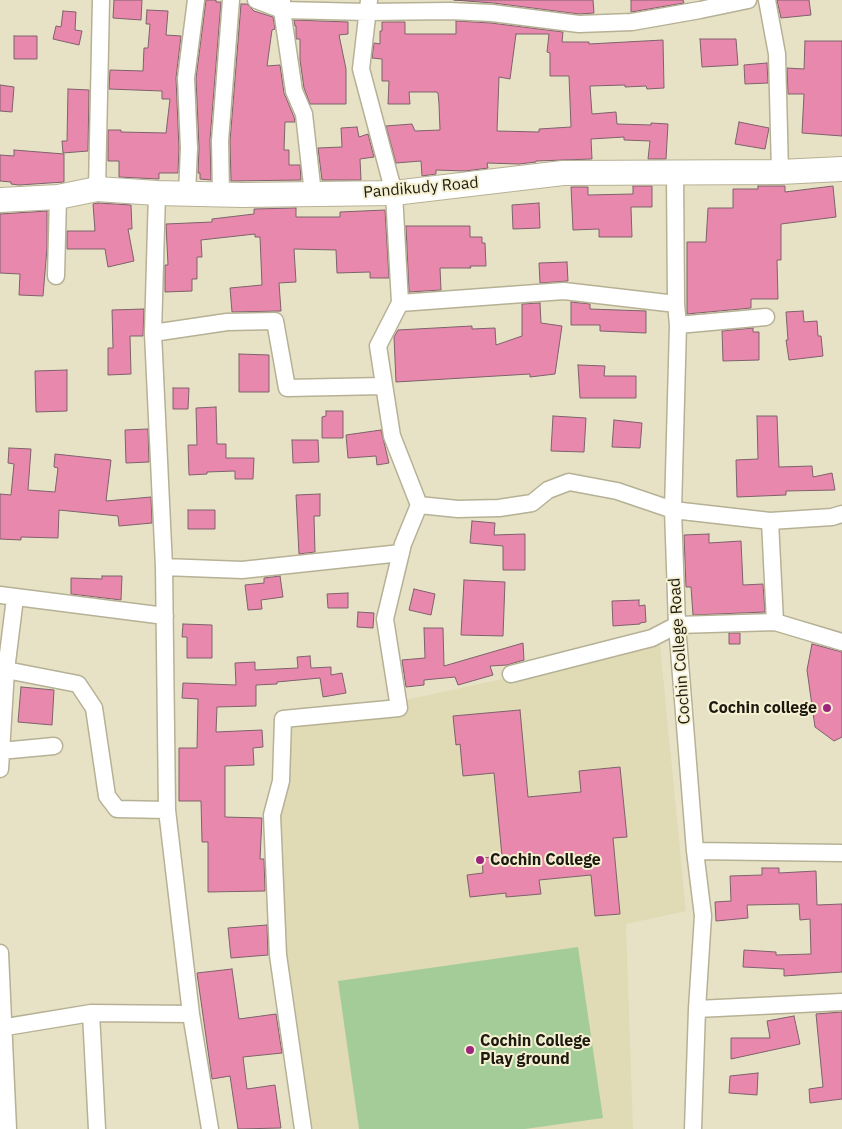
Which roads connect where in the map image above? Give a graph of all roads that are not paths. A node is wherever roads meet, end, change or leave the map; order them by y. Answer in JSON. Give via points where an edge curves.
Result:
{"nodes":[{"id":1,"x":101,"y":0,"type":"edge"},
{"id":2,"x":196,"y":0,"type":"edge"},
{"id":3,"x":231,"y":0,"type":"edge"},
{"id":4,"x":256,"y":0,"type":"edge"},
{"id":5,"x":748,"y":0,"type":"edge"},
{"id":6,"x":767,"y":0,"type":"edge"},
{"id":7,"x":282,"y":5,"type":"edge"},
{"id":8,"x":368,"y":6,"type":"edge"},
{"id":9,"x":842,"y":168,"type":"edge"},
{"id":10,"x":675,"y":172,"type":"junction"},
{"id":11,"x":780,"y":172,"type":"junction"},
{"id":12,"x":97,"y":189,"type":"junction"},
{"id":13,"x":157,"y":193,"type":"junction"},
{"id":14,"x":394,"y":193,"type":"junction"},
{"id":15,"x":187,"y":194,"type":"junction"},
{"id":16,"x":221,"y":194,"type":"junction"},
{"id":17,"x":313,"y":194,"type":"junction"},
{"id":18,"x":58,"y":197,"type":"junction"},
{"id":19,"x":0,"y":200,"type":"edge"},
{"id":20,"x":56,"y":276,"type":"dead end"},
{"id":21,"x":400,"y":303,"type":"junction"},
{"id":22,"x":676,"y":304,"type":"junction"},
{"id":23,"x":766,"y":317,"type":"dead end"},
{"id":24,"x":678,"y":325,"type":"junction"},
{"id":25,"x":153,"y":333,"type":"junction"},
{"id":26,"x":384,"y":386,"type":"junction"},
{"id":27,"x":419,"y":505,"type":"junction"},
{"id":28,"x":673,"y":510,"type":"junction"},
{"id":29,"x":842,"y":514,"type":"edge"},
{"id":30,"x":770,"y":521,"type":"junction"},
{"id":31,"x":401,"y":553,"type":"junction"},
{"id":32,"x":164,"y":567,"type":"junction"},
{"id":33,"x":8,"y":597,"type":"edge"},
{"id":34,"x":166,"y":616,"type":"junction"},
{"id":35,"x":775,"y":622,"type":"junction"},
{"id":36,"x":677,"y":625,"type":"junction"},
{"id":37,"x":842,"y":642,"type":"edge"},
{"id":38,"x":6,"y":670,"type":"junction"},
{"id":39,"x":511,"y":674,"type":"dead end"},
{"id":40,"x":54,"y":746,"type":"dead end"},
{"id":41,"x":0,"y":751,"type":"edge"},
{"id":42,"x":0,"y":769,"type":"edge"},
{"id":43,"x":166,"y":810,"type":"junction"},
{"id":44,"x":696,"y":851,"type":"junction"},
{"id":45,"x":842,"y":854,"type":"edge"},
{"id":46,"x":0,"y":953,"type":"edge"},
{"id":47,"x":842,"y":1002,"type":"edge"},
{"id":48,"x":697,"y":1009,"type":"junction"},
{"id":49,"x":91,"y":1013,"type":"junction"},
{"id":50,"x":191,"y":1014,"type":"junction"},
{"id":51,"x":1,"y":1028,"type":"edge"},
{"id":52,"x":8,"y":1129,"type":"edge"},
{"id":53,"x":97,"y":1129,"type":"edge"},
{"id":54,"x":210,"y":1129,"type":"edge"},
{"id":55,"x":303,"y":1129,"type":"edge"},
{"id":56,"x":693,"y":1129,"type":"edge"}],
"edges":[{"from":1,"to":12,"type":"street"},
{"from":2,"to":15,"type":"street","via":[[186,78]]},
{"from":3,"to":16,"type":"street","via":[[221,132]]},
{"from":4,"to":7,"type":"street"},
{"from":5,"to":8,"type":"street","via":[[632,22],[579,24],[492,13]]},
{"from":6,"to":11,"type":"street","via":[[778,54]]},
{"from":7,"to":8,"type":"street"},
{"from":7,"to":17,"type":"street","via":[[294,91],[304,114]]},
{"from":8,"to":14,"type":"street","via":[[360,69]]},
{"from":9,"to":11,"type":"street","name":"Pandikudy Road"},
{"from":10,"to":11,"type":"street","name":"Pandikudy Road"},
{"from":10,"to":14,"type":"street","name":"Pandikudy Road","via":[[563,173]]},
{"from":10,"to":22,"type":"street","name":"Cochin College Road"},
{"from":12,"to":13,"type":"street","name":"Pandikudy Road"},
{"from":12,"to":18,"type":"street","name":"Pandikudy Road"},
{"from":13,"to":15,"type":"street","name":"Pandikudy Road"},
{"from":13,"to":25,"type":"street"},
{"from":14,"to":17,"type":"street","name":"Pandikudy Road"},
{"from":14,"to":21,"type":"street"},
{"from":15,"to":16,"type":"street","name":"Pandikudy Road"},
{"from":16,"to":17,"type":"street","name":"Pandikudy Road"},
{"from":18,"to":19,"type":"street","name":"Pandikudy Road"},
{"from":18,"to":20,"type":"street"},
{"from":21,"to":22,"type":"street","via":[[564,291]]},
{"from":21,"to":26,"type":"street","via":[[378,346]]},
{"from":22,"to":24,"type":"street","name":"Cochin College Road"},
{"from":23,"to":24,"type":"street"},
{"from":24,"to":28,"type":"street","name":"Cochin College Road"},
{"from":25,"to":26,"type":"street","via":[[227,322],[275,321],[287,388]]},
{"from":25,"to":32,"type":"street"},
{"from":26,"to":27,"type":"street","via":[[392,436]]},
{"from":27,"to":28,"type":"street","via":[[491,508],[532,503],[548,490],[569,482],[617,490]]},
{"from":27,"to":31,"type":"street"},
{"from":28,"to":30,"type":"street"},
{"from":28,"to":36,"type":"street","name":"Cochin College Road"},
{"from":29,"to":30,"type":"street"},
{"from":30,"to":35,"type":"street"},
{"from":31,"to":32,"type":"street","via":[[242,570]]},
{"from":31,"to":55,"type":"street","via":[[385,619],[399,708],[284,718],[281,781],[272,815],[278,956]]},
{"from":32,"to":34,"type":"street"},
{"from":33,"to":34,"type":"street"},
{"from":33,"to":38,"type":"street"},
{"from":34,"to":43,"type":"street"},
{"from":35,"to":36,"type":"street"},
{"from":35,"to":37,"type":"street"},
{"from":36,"to":39,"type":"street","via":[[652,638]]},
{"from":36,"to":44,"type":"street","name":"Cochin College Road"},
{"from":38,"to":41,"type":"street"},
{"from":38,"to":43,"type":"street","via":[[78,684],[94,708],[107,796],[117,809]]},
{"from":40,"to":41,"type":"street"},
{"from":41,"to":42,"type":"street"},
{"from":43,"to":50,"type":"street"},
{"from":44,"to":45,"type":"street"},
{"from":44,"to":48,"type":"street","name":"Cochin College Road","via":[[703,916]]},
{"from":46,"to":51,"type":"street"},
{"from":47,"to":48,"type":"street"},
{"from":48,"to":56,"type":"street","name":"Cochin College Road"},
{"from":49,"to":50,"type":"street"},
{"from":49,"to":51,"type":"street"},
{"from":49,"to":53,"type":"street"},
{"from":50,"to":54,"type":"street"},
{"from":51,"to":52,"type":"street"}]}
